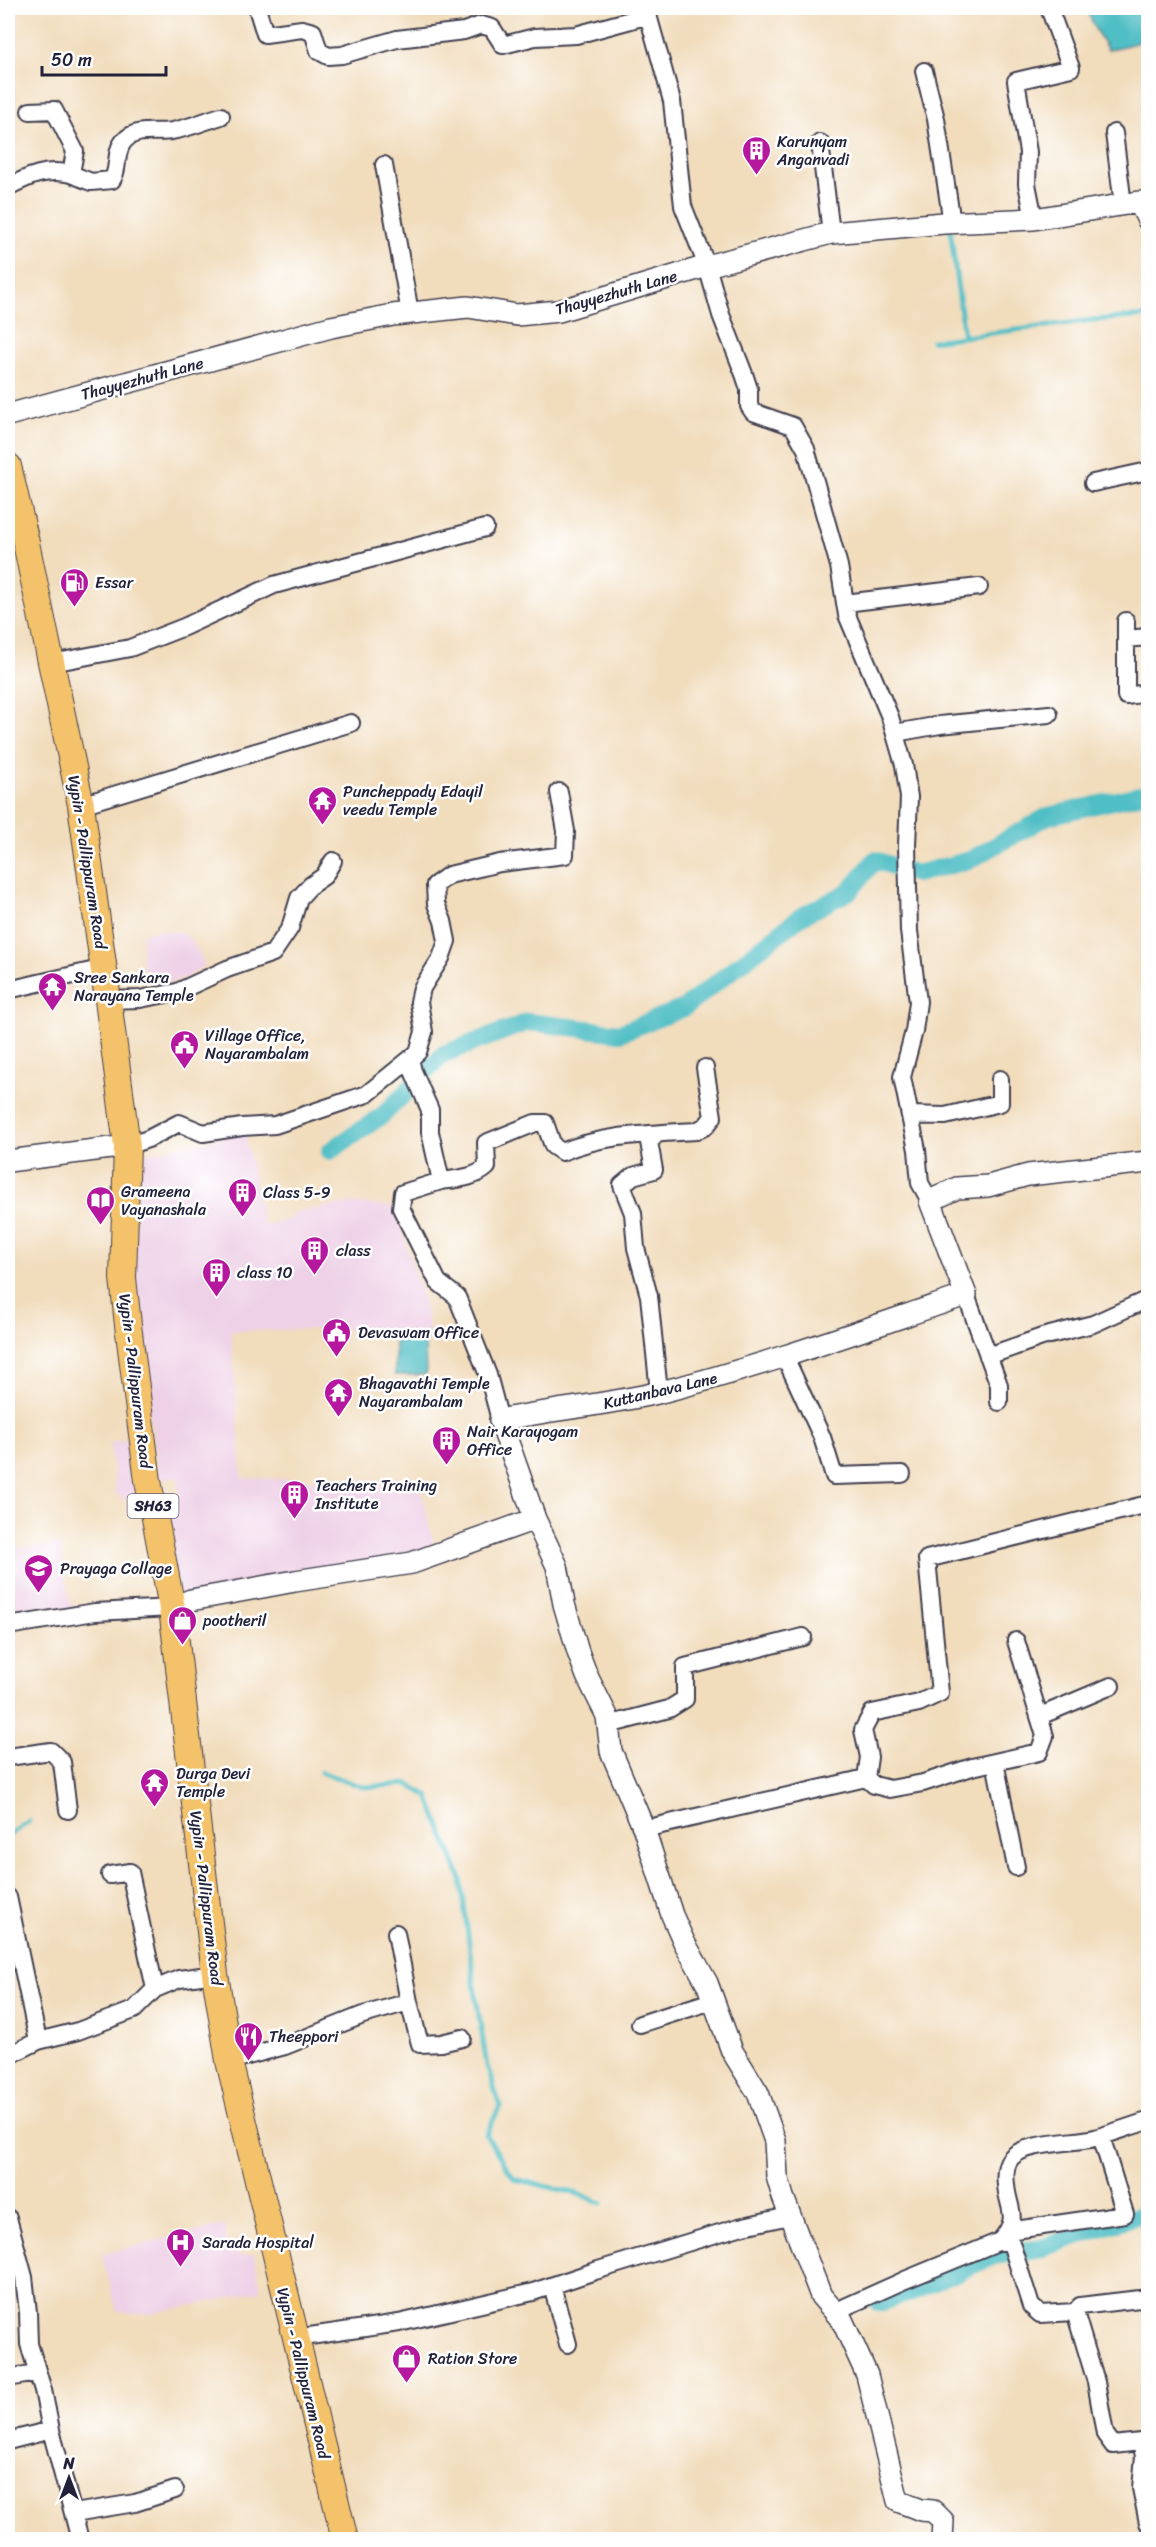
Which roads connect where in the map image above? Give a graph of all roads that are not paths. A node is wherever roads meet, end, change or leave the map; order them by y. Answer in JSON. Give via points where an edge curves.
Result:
{"nodes":[{"id":1,"x":257,"y":8,"type":"edge"},
{"id":2,"x":1049,"y":8,"type":"edge"},
{"id":3,"x":647,"y":11,"type":"edge"},
{"id":4,"x":924,"y":71,"type":"dead end"},
{"id":5,"x":30,"y":111,"type":"dead end"},
{"id":6,"x":221,"y":116,"type":"dead end"},
{"id":7,"x":1114,"y":133,"type":"dead end"},
{"id":8,"x":820,"y":143,"type":"dead end"},
{"id":9,"x":384,"y":165,"type":"dead end"},
{"id":10,"x":71,"y":174,"type":"junction"},
{"id":11,"x":8,"y":188,"type":"edge"},
{"id":12,"x":1123,"y":205,"type":"junction"},
{"id":13,"x":1034,"y":219,"type":"junction"},
{"id":14,"x":1149,"y":220,"type":"edge"},
{"id":15,"x":949,"y":223,"type":"junction"},
{"id":16,"x":831,"y":233,"type":"junction"},
{"id":17,"x":707,"y":266,"type":"junction"},
{"id":18,"x":410,"y":313,"type":"junction"},
{"id":19,"x":8,"y":415,"type":"edge"},
{"id":20,"x":8,"y":466,"type":"edge"},
{"id":21,"x":1149,"y":471,"type":"edge"},
{"id":22,"x":1093,"y":483,"type":"dead end"},
{"id":23,"x":13,"y":512,"type":"edge"},
{"id":24,"x":485,"y":528,"type":"dead end"},
{"id":25,"x":979,"y":587,"type":"dead end"},
{"id":26,"x":845,"y":603,"type":"junction"},
{"id":27,"x":1126,"y":621,"type":"dead end"},
{"id":28,"x":1149,"y":637,"type":"edge"},
{"id":29,"x":1126,"y":639,"type":"junction"},
{"id":30,"x":52,"y":663,"type":"junction"},
{"id":31,"x":1149,"y":693,"type":"edge"},
{"id":32,"x":1049,"y":714,"type":"dead end"},
{"id":33,"x":351,"y":723,"type":"dead end"},
{"id":34,"x":895,"y":734,"type":"junction"},
{"id":35,"x":559,"y":792,"type":"dead end"},
{"id":36,"x":81,"y":805,"type":"junction"},
{"id":37,"x":333,"y":861,"type":"dead end"},
{"id":38,"x":104,"y":968,"type":"junction"},
{"id":39,"x":8,"y":990,"type":"edge"},
{"id":40,"x":108,"y":1000,"type":"junction"},
{"id":41,"x":412,"y":1065,"type":"junction"},
{"id":42,"x":705,"y":1068,"type":"dead end"},
{"id":43,"x":1000,"y":1078,"type":"dead end"},
{"id":44,"x":911,"y":1115,"type":"junction"},
{"id":45,"x":657,"y":1134,"type":"junction"},
{"id":46,"x":127,"y":1146,"type":"junction"},
{"id":47,"x":8,"y":1161,"type":"edge"},
{"id":48,"x":1149,"y":1161,"type":"edge"},
{"id":49,"x":441,"y":1181,"type":"junction"},
{"id":50,"x":930,"y":1201,"type":"junction"},
{"id":51,"x":966,"y":1295,"type":"junction"},
{"id":52,"x":1149,"y":1299,"type":"edge"},
{"id":53,"x":784,"y":1355,"type":"junction"},
{"id":54,"x":988,"y":1356,"type":"junction"},
{"id":55,"x":659,"y":1392,"type":"junction"},
{"id":56,"x":999,"y":1402,"type":"dead end"},
{"id":57,"x":500,"y":1420,"type":"junction"},
{"id":58,"x":902,"y":1474,"type":"dead end"},
{"id":59,"x":1149,"y":1504,"type":"edge"},
{"id":60,"x":536,"y":1519,"type":"junction"},
{"id":61,"x":172,"y":1608,"type":"junction"},
{"id":62,"x":8,"y":1626,"type":"edge"},
{"id":63,"x":803,"y":1637,"type":"dead end"},
{"id":64,"x":1016,"y":1641,"type":"dead end"},
{"id":65,"x":1111,"y":1686,"type":"dead end"},
{"id":66,"x":1040,"y":1716,"type":"junction"},
{"id":67,"x":608,"y":1725,"type":"junction"},
{"id":68,"x":8,"y":1757,"type":"edge"},
{"id":69,"x":995,"y":1762,"type":"junction"},
{"id":70,"x":866,"y":1778,"type":"junction"},
{"id":71,"x":68,"y":1810,"type":"dead end"},
{"id":72,"x":644,"y":1829,"type":"junction"},
{"id":73,"x":1016,"y":1867,"type":"dead end"},
{"id":74,"x":110,"y":1875,"type":"dead end"},
{"id":75,"x":8,"y":1897,"type":"edge"},
{"id":76,"x":396,"y":1934,"type":"dead end"},
{"id":77,"x":215,"y":1974,"type":"junction"},
{"id":78,"x":154,"y":1989,"type":"junction"},
{"id":79,"x":712,"y":2001,"type":"junction"},
{"id":80,"x":409,"y":2002,"type":"junction"},
{"id":81,"x":640,"y":2024,"type":"dead end"},
{"id":82,"x":462,"y":2038,"type":"dead end"},
{"id":83,"x":38,"y":2041,"type":"junction"},
{"id":84,"x":8,"y":2056,"type":"edge"},
{"id":85,"x":229,"y":2061,"type":"junction"},
{"id":86,"x":1149,"y":2121,"type":"edge"},
{"id":87,"x":1101,"y":2136,"type":"junction"},
{"id":88,"x":789,"y":2216,"type":"junction"},
{"id":89,"x":8,"y":2218,"type":"edge"},
{"id":90,"x":1010,"y":2244,"type":"junction"},
{"id":91,"x":552,"y":2286,"type":"junction"},
{"id":92,"x":1149,"y":2298,"type":"edge"},
{"id":93,"x":834,"y":2312,"type":"junction"},
{"id":94,"x":1075,"y":2312,"type":"junction"},
{"id":95,"x":296,"y":2338,"type":"junction"},
{"id":96,"x":568,"y":2344,"type":"dead end"},
{"id":97,"x":36,"y":2373,"type":"junction"},
{"id":98,"x":8,"y":2378,"type":"edge"},
{"id":99,"x":51,"y":2430,"type":"junction"},
{"id":100,"x":8,"y":2441,"type":"edge"},
{"id":101,"x":175,"y":2490,"type":"dead end"},
{"id":102,"x":74,"y":2513,"type":"junction"},
{"id":103,"x":1149,"y":2523,"type":"edge"},
{"id":104,"x":80,"y":2540,"type":"edge"},
{"id":105,"x":345,"y":2540,"type":"edge"},
{"id":106,"x":942,"y":2540,"type":"edge"}],
"edges":[{"from":1,"to":3,"type":"street","via":[[265,34],[302,29],[313,32],[319,51],[328,56],[481,25],[492,28],[503,45],[536,37],[576,35]]},
{"from":2,"to":13,"type":"street","via":[[1071,68],[1016,81]]},
{"from":3,"to":17,"type":"street","via":[[672,101],[683,206]]},
{"from":4,"to":15,"type":"street","via":[[936,119]]},
{"from":5,"to":10,"type":"street","via":[[54,110],[75,151]]},
{"from":6,"to":10,"type":"street","via":[[171,131],[134,133],[119,148],[112,180],[91,182]]},
{"from":7,"to":12,"type":"street"},
{"from":8,"to":16,"type":"street"},
{"from":9,"to":18,"type":"street"},
{"from":10,"to":11,"type":"street","via":[[54,170]]},
{"from":12,"to":13,"type":"street","name":"Thayyezhuth Lane"},
{"from":12,"to":14,"type":"street","via":[[1139,202]]},
{"from":13,"to":15,"type":"street","name":"Thayyezhuth Lane"},
{"from":15,"to":16,"type":"street","name":"Thayyezhuth Lane"},
{"from":16,"to":17,"type":"street","name":"Thayyezhuth Lane"},
{"from":17,"to":18,"type":"street","name":"Thayyezhuth Lane","via":[[559,310],[517,315],[468,307]]},
{"from":17,"to":26,"type":"street","via":[[749,389],[749,406],[753,412],[793,426],[806,449],[839,566]]},
{"from":18,"to":19,"type":"street","name":"Thayyezhuth Lane","via":[[331,327]]},
{"from":20,"to":23,"type":"main road","name":"Vypin - Pallippuram Road","number":"SH63"},
{"from":21,"to":22,"type":"street"},
{"from":23,"to":30,"type":"main road","name":"Vypin - Pallippuram Road","number":"SH63"},
{"from":24,"to":30,"type":"street","via":[[274,585],[130,648]]},
{"from":25,"to":26,"type":"street"},
{"from":26,"to":34,"type":"street"},
{"from":27,"to":29,"type":"street"},
{"from":28,"to":29,"type":"street"},
{"from":29,"to":31,"type":"street","via":[[1126,696]]},
{"from":30,"to":36,"type":"main road","name":"Vypin - Pallippuram Road","number":"SH63"},
{"from":32,"to":34,"type":"street","via":[[939,725]]},
{"from":33,"to":36,"type":"street"},
{"from":34,"to":44,"type":"street","via":[[909,797],[909,931],[918,1002],[902,1077]]},
{"from":35,"to":41,"type":"street","via":[[566,831],[565,855],[500,863],[449,875],[435,885],[436,904],[447,941],[422,988],[419,1002],[424,1032]]},
{"from":36,"to":38,"type":"main road","name":"Vypin - Pallippuram Road","number":"SH63"},
{"from":37,"to":40,"type":"street","via":[[324,876],[299,898],[290,928],[273,953],[177,992]]},
{"from":38,"to":39,"type":"street"},
{"from":38,"to":40,"type":"main road","name":"Vypin - Pallippuram Road","number":"SH63"},
{"from":40,"to":46,"type":"main road","name":"Vypin - Pallippuram Road","number":"SH63"},
{"from":41,"to":46,"type":"street","via":[[367,1094],[286,1122],[203,1132],[179,1123]]},
{"from":41,"to":49,"type":"street","via":[[430,1110],[430,1132]]},
{"from":42,"to":45,"type":"street","via":[[713,1117],[696,1131]]},
{"from":43,"to":44,"type":"street","via":[[1000,1103],[945,1116]]},
{"from":44,"to":50,"type":"street","via":[[920,1183]]},
{"from":45,"to":49,"type":"street","via":[[591,1142],[562,1152],[553,1146],[544,1123],[536,1123],[486,1143],[487,1167],[483,1171]]},
{"from":45,"to":55,"type":"street","via":[[649,1142],[654,1170],[633,1176],[622,1185],[633,1213],[636,1248],[649,1296]]},
{"from":46,"to":47,"type":"street"},
{"from":46,"to":61,"type":"main road","name":"Vypin - Pallippuram Road","number":"SH63","via":[[123,1278],[148,1481]]},
{"from":48,"to":50,"type":"street","via":[[1028,1175],[988,1186],[957,1188]]},
{"from":49,"to":57,"type":"street","via":[[403,1193],[400,1208],[438,1282],[456,1297],[488,1375]]},
{"from":50,"to":51,"type":"street"},
{"from":51,"to":53,"type":"street","name":"Kuttanbava Lane"},
{"from":51,"to":54,"type":"street"},
{"from":52,"to":54,"type":"street","via":[[1093,1324]]},
{"from":53,"to":55,"type":"street","name":"Kuttanbava Lane","via":[[751,1368]]},
{"from":53,"to":58,"type":"street","via":[[822,1437],[834,1476]]},
{"from":54,"to":56,"type":"street","via":[[999,1385]]},
{"from":55,"to":57,"type":"street","name":"Kuttanbava Lane"},
{"from":57,"to":60,"type":"street"},
{"from":59,"to":70,"type":"street","via":[[927,1559],[940,1693],[920,1704],[872,1713],[863,1730],[869,1757]]},
{"from":60,"to":61,"type":"street","via":[[412,1563],[202,1598]]},
{"from":60,"to":67,"type":"street","via":[[557,1566],[578,1652]]},
{"from":61,"to":62,"type":"street","via":[[95,1612]]},
{"from":61,"to":77,"type":"main road","name":"Vypin - Pallippuram Road","number":"SH63"},
{"from":63,"to":67,"type":"street","via":[[685,1667],[685,1699],[669,1709]]},
{"from":64,"to":66,"type":"street"},
{"from":65,"to":66,"type":"street"},
{"from":66,"to":69,"type":"street","via":[[1045,1736],[1039,1752]]},
{"from":67,"to":72,"type":"street","via":[[611,1751]]},
{"from":68,"to":71,"type":"street","via":[[51,1750],[62,1762]]},
{"from":69,"to":70,"type":"street","via":[[890,1789],[874,1785]]},
{"from":69,"to":73,"type":"street"},
{"from":70,"to":72,"type":"street"},
{"from":72,"to":79,"type":"street","via":[[672,1915],[707,1983]]},
{"from":74,"to":78,"type":"street","via":[[130,1872]]},
{"from":75,"to":83,"type":"street"},
{"from":76,"to":80,"type":"street"},
{"from":77,"to":78,"type":"street","via":[[179,1979]]},
{"from":77,"to":85,"type":"main road","name":"Vypin - Pallippuram Road","number":"SH63"},
{"from":78,"to":83,"type":"street","via":[[134,2010]]},
{"from":79,"to":81,"type":"street"},
{"from":79,"to":88,"type":"street","via":[[732,2050],[759,2093],[775,2141],[777,2176]]},
{"from":80,"to":82,"type":"street","via":[[420,2044]]},
{"from":80,"to":85,"type":"street","via":[[363,2015],[285,2046]]},
{"from":83,"to":84,"type":"street"},
{"from":85,"to":95,"type":"main road","name":"Vypin - Pallippuram Road","number":"SH63"},
{"from":86,"to":87,"type":"street"},
{"from":87,"to":90,"type":"street","via":[[1023,2150],[1010,2158],[1005,2175],[1012,2206]]},
{"from":87,"to":90,"type":"street","via":[[1125,2214]]},
{"from":88,"to":91,"type":"street","via":[[739,2227]]},
{"from":88,"to":93,"type":"street","via":[[821,2296]]},
{"from":89,"to":97,"type":"street","via":[[24,2277],[29,2344]]},
{"from":90,"to":93,"type":"street","via":[[905,2280]]},
{"from":90,"to":94,"type":"street","via":[[1030,2306],[1040,2314]]},
{"from":91,"to":95,"type":"street","via":[[399,2323]]},
{"from":91,"to":96,"type":"street"},
{"from":92,"to":94,"type":"street","via":[[1080,2306]]},
{"from":93,"to":106,"type":"street","via":[[842,2320],[867,2375],[898,2501],[933,2511],[943,2521]]},
{"from":94,"to":103,"type":"street","via":[[1096,2382],[1108,2442],[1124,2446],[1141,2442],[1141,2488]]},
{"from":95,"to":105,"type":"main road","name":"Vypin - Pallippuram Road","number":"SH63"},
{"from":97,"to":98,"type":"street"},
{"from":97,"to":99,"type":"street"},
{"from":99,"to":100,"type":"street"},
{"from":99,"to":102,"type":"street"},
{"from":101,"to":102,"type":"street","via":[[135,2503]]},
{"from":102,"to":104,"type":"street"}]}
